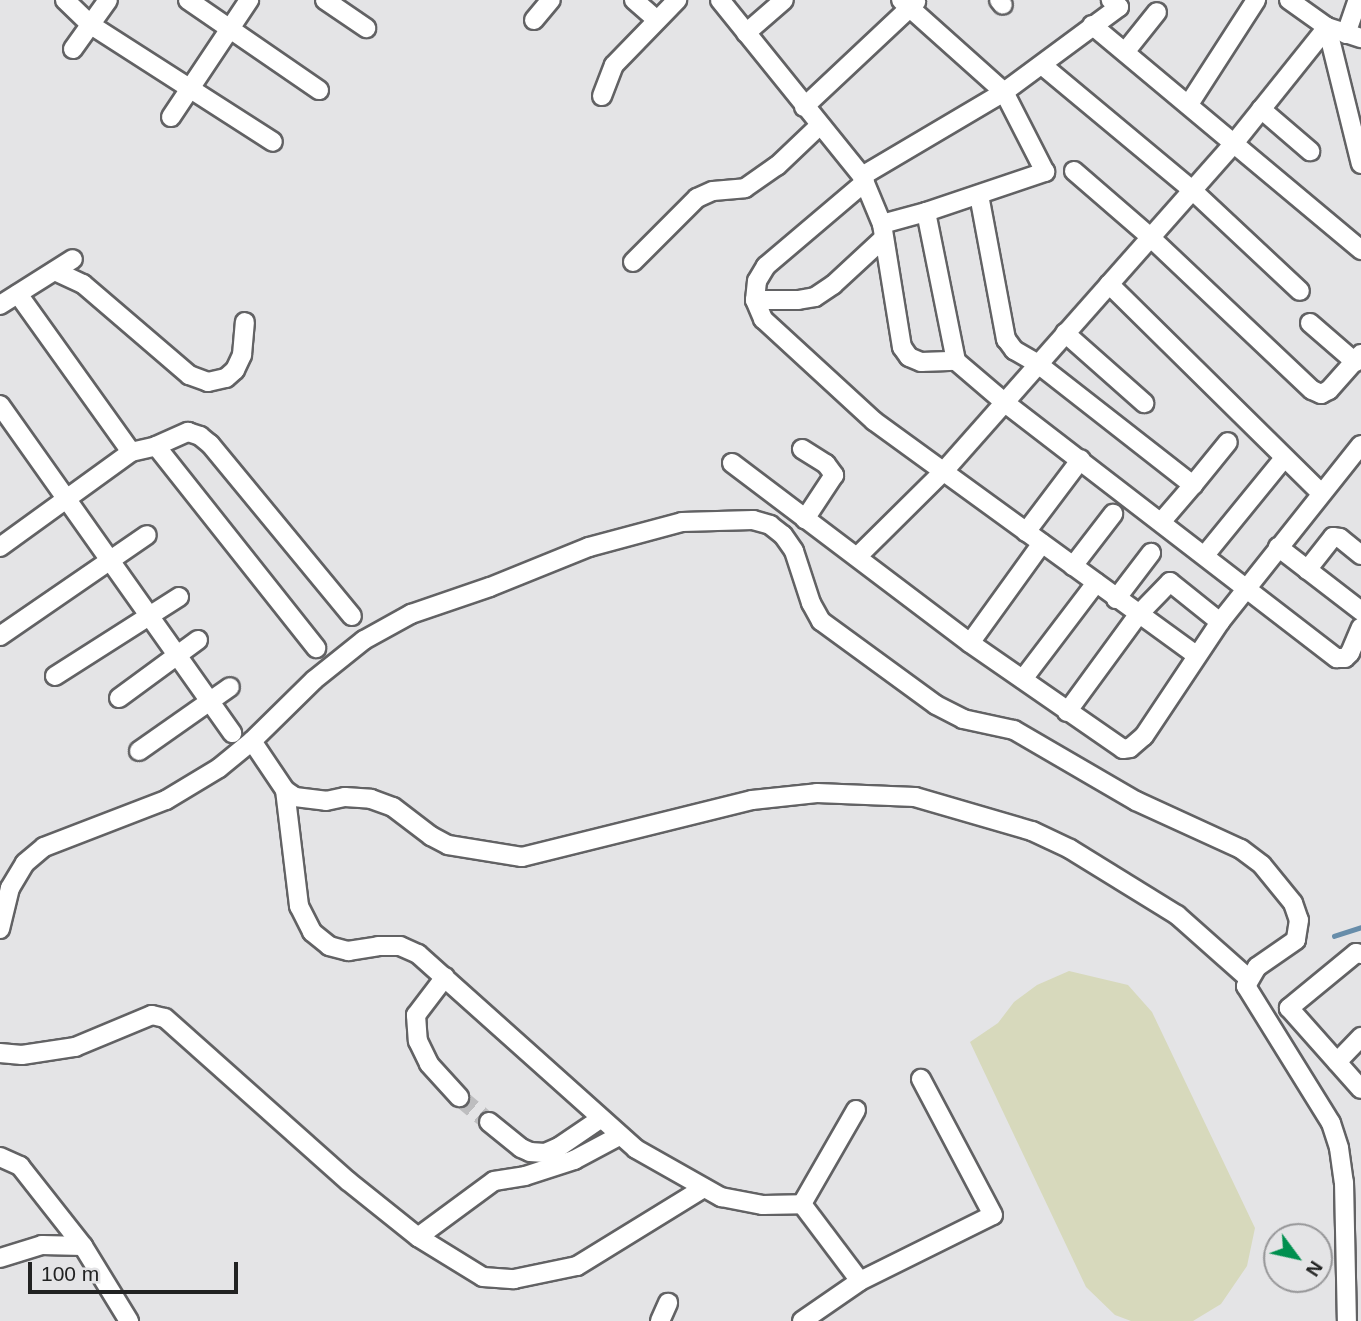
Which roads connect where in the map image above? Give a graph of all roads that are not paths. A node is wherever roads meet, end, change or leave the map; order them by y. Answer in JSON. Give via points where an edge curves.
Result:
{"nodes":[{"id":1,"x":65,"y":0,"type":"edge"},
{"id":2,"x":107,"y":0,"type":"edge"},
{"id":3,"x":188,"y":0,"type":"edge"},
{"id":4,"x":248,"y":0,"type":"edge"},
{"id":5,"x":325,"y":0,"type":"edge"},
{"id":6,"x":551,"y":0,"type":"edge"},
{"id":7,"x":634,"y":0,"type":"edge"},
{"id":8,"x":677,"y":0,"type":"edge"},
{"id":9,"x":720,"y":0,"type":"edge"},
{"id":10,"x":784,"y":0,"type":"edge"},
{"id":11,"x":1111,"y":0,"type":"edge"},
{"id":12,"x":1256,"y":0,"type":"edge"},
{"id":13,"x":1289,"y":0,"type":"edge"},
{"id":14,"x":1358,"y":0,"type":"edge"},
{"id":15,"x":910,"y":3,"type":"edge"},
{"id":16,"x":1157,"y":12,"type":"dead end"},
{"id":17,"x":534,"y":20,"type":"dead end"},
{"id":18,"x":657,"y":20,"type":"junction"},
{"id":19,"x":91,"y":25,"type":"junction"},
{"id":20,"x":1092,"y":25,"type":"junction"},
{"id":21,"x":1327,"y":27,"type":"junction"},
{"id":22,"x":366,"y":28,"type":"dead end"},
{"id":23,"x":229,"y":30,"type":"junction"},
{"id":24,"x":746,"y":33,"type":"junction"},
{"id":25,"x":1353,"y":36,"type":"edge"},
{"id":26,"x":74,"y":49,"type":"dead end"},
{"id":27,"x":1125,"y":52,"type":"junction"},
{"id":28,"x":1042,"y":65,"type":"junction"},
{"id":29,"x":191,"y":89,"type":"junction"},
{"id":30,"x":319,"y":90,"type":"dead end"},
{"id":31,"x":1004,"y":92,"type":"junction"},
{"id":32,"x":602,"y":96,"type":"dead end"},
{"id":33,"x":1189,"y":104,"type":"junction"},
{"id":34,"x":804,"y":107,"type":"junction"},
{"id":35,"x":1261,"y":110,"type":"junction"},
{"id":36,"x":171,"y":117,"type":"dead end"},
{"id":37,"x":819,"y":126,"type":"junction"},
{"id":38,"x":273,"y":142,"type":"dead end"},
{"id":39,"x":1235,"y":142,"type":"junction"},
{"id":40,"x":1310,"y":151,"type":"dead end"},
{"id":41,"x":1361,"y":164,"type":"edge"},
{"id":42,"x":1074,"y":171,"type":"dead end"},
{"id":43,"x":863,"y":179,"type":"junction"},
{"id":44,"x":1191,"y":189,"type":"junction"},
{"id":45,"x":979,"y":195,"type":"junction"},
{"id":46,"x":926,"y":212,"type":"junction"},
{"id":47,"x":883,"y":231,"type":"junction"},
{"id":48,"x":1149,"y":236,"type":"junction"},
{"id":49,"x":1361,"y":250,"type":"edge"},
{"id":50,"x":73,"y":259,"type":"dead end"},
{"id":51,"x":633,"y":262,"type":"dead end"},
{"id":52,"x":55,"y":271,"type":"junction"},
{"id":53,"x":1109,"y":284,"type":"junction"},
{"id":54,"x":1300,"y":291,"type":"dead end"},
{"id":55,"x":18,"y":294,"type":"junction"},
{"id":56,"x":755,"y":300,"type":"junction"},
{"id":57,"x":0,"y":305,"type":"edge"},
{"id":58,"x":245,"y":322,"type":"dead end"},
{"id":59,"x":1310,"y":323,"type":"dead end"},
{"id":60,"x":1065,"y":333,"type":"junction"},
{"id":61,"x":1358,"y":358,"type":"edge"},
{"id":62,"x":956,"y":361,"type":"junction"},
{"id":63,"x":1038,"y":364,"type":"junction"},
{"id":64,"x":1004,"y":402,"type":"junction"},
{"id":65,"x":1144,"y":402,"type":"dead end"},
{"id":66,"x":0,"y":405,"type":"edge"},
{"id":67,"x":1228,"y":442,"type":"dead end"},
{"id":68,"x":1361,"y":445,"type":"edge"},
{"id":69,"x":156,"y":446,"type":"junction"},
{"id":70,"x":802,"y":449,"type":"dead end"},
{"id":71,"x":131,"y":452,"type":"junction"},
{"id":72,"x":1284,"y":458,"type":"junction"},
{"id":73,"x":1081,"y":459,"type":"junction"},
{"id":74,"x":732,"y":463,"type":"dead end"},
{"id":75,"x":944,"y":471,"type":"junction"},
{"id":76,"x":1193,"y":485,"type":"junction"},
{"id":77,"x":1321,"y":493,"type":"junction"},
{"id":78,"x":65,"y":498,"type":"junction"},
{"id":79,"x":1113,"y":514,"type":"dead end"},
{"id":80,"x":805,"y":519,"type":"junction"},
{"id":81,"x":1163,"y":521,"type":"junction"},
{"id":82,"x":1027,"y":531,"type":"junction"},
{"id":83,"x":147,"y":535,"type":"dead end"},
{"id":84,"x":1042,"y":543,"type":"junction"},
{"id":85,"x":0,"y":547,"type":"edge"},
{"id":86,"x":1278,"y":547,"type":"junction"},
{"id":87,"x":1152,"y":553,"type":"dead end"},
{"id":88,"x":1205,"y":555,"type":"junction"},
{"id":89,"x":1361,"y":555,"type":"edge"},
{"id":90,"x":857,"y":557,"type":"junction"},
{"id":91,"x":110,"y":562,"type":"junction"},
{"id":92,"x":1073,"y":566,"type":"junction"},
{"id":93,"x":1307,"y":570,"type":"junction"},
{"id":94,"x":1096,"y":583,"type":"junction"},
{"id":95,"x":1247,"y":590,"type":"junction"},
{"id":96,"x":179,"y":597,"type":"dead end"},
{"id":97,"x":1116,"y":598,"type":"junction"},
{"id":98,"x":1361,"y":611,"type":"edge"},
{"id":99,"x":148,"y":615,"type":"junction"},
{"id":100,"x":1138,"y":615,"type":"junction"},
{"id":101,"x":352,"y":617,"type":"dead end"},
{"id":102,"x":1220,"y":622,"type":"junction"},
{"id":103,"x":1361,"y":627,"type":"edge"},
{"id":104,"x":0,"y":636,"type":"edge"},
{"id":105,"x":198,"y":640,"type":"dead end"},
{"id":106,"x":970,"y":643,"type":"junction"},
{"id":107,"x":316,"y":648,"type":"dead end"},
{"id":108,"x":177,"y":655,"type":"junction"},
{"id":109,"x":1196,"y":656,"type":"junction"},
{"id":110,"x":55,"y":676,"type":"dead end"},
{"id":111,"x":1023,"y":679,"type":"junction"},
{"id":112,"x":230,"y":687,"type":"dead end"},
{"id":113,"x":119,"y":698,"type":"dead end"},
{"id":114,"x":209,"y":701,"type":"junction"},
{"id":115,"x":1068,"y":712,"type":"junction"},
{"id":116,"x":232,"y":733,"type":"dead end"},
{"id":117,"x":252,"y":741,"type":"junction"},
{"id":118,"x":139,"y":751,"type":"dead end"},
{"id":119,"x":285,"y":790,"type":"junction"},
{"id":120,"x":0,"y":929,"type":"edge"},
{"id":121,"x":1361,"y":954,"type":"edge"},
{"id":122,"x":445,"y":977,"type":"junction"},
{"id":123,"x":1248,"y":978,"type":"junction"},
{"id":124,"x":1361,"y":1037,"type":"edge"},
{"id":125,"x":0,"y":1053,"type":"edge"},
{"id":126,"x":1336,"y":1062,"type":"junction"},
{"id":127,"x":921,"y":1079,"type":"dead end"},
{"id":128,"x":1361,"y":1089,"type":"edge"},
{"id":129,"x":459,"y":1097,"type":"tunnel mouth"},
{"id":130,"x":856,"y":1110,"type":"dead end"},
{"id":131,"x":600,"y":1119,"type":"junction"},
{"id":132,"x":489,"y":1122,"type":"tunnel mouth"},
{"id":133,"x":619,"y":1136,"type":"junction"},
{"id":134,"x":0,"y":1157,"type":"edge"},
{"id":135,"x":704,"y":1188,"type":"junction"},
{"id":136,"x":802,"y":1204,"type":"junction"},
{"id":137,"x":418,"y":1237,"type":"junction"},
{"id":138,"x":83,"y":1246,"type":"junction"},
{"id":139,"x":0,"y":1258,"type":"edge"},
{"id":140,"x":860,"y":1281,"type":"junction"},
{"id":141,"x":668,"y":1303,"type":"dead end"},
{"id":142,"x":129,"y":1321,"type":"edge"},
{"id":143,"x":660,"y":1321,"type":"edge"},
{"id":144,"x":802,"y":1321,"type":"edge"},
{"id":145,"x":1347,"y":1321,"type":"edge"}],
"edges":[{"from":1,"to":19,"type":"street"},
{"from":2,"to":19,"type":"street"},
{"from":3,"to":23,"type":"street"},
{"from":4,"to":23,"type":"street"},
{"from":5,"to":22,"type":"street"},
{"from":6,"to":17,"type":"street"},
{"from":7,"to":18,"type":"street"},
{"from":8,"to":18,"type":"street"},
{"from":9,"to":24,"type":"street"},
{"from":10,"to":24,"type":"street"},
{"from":11,"to":20,"type":"street","via":[[1119,7]]},
{"from":12,"to":33,"type":"street"},
{"from":13,"to":21,"type":"street"},
{"from":14,"to":25,"type":"street"},
{"from":15,"to":31,"type":"street"},
{"from":15,"to":34,"type":"street"},
{"from":16,"to":27,"type":"street"},
{"from":18,"to":32,"type":"street","via":[[614,65]]},
{"from":19,"to":26,"type":"street"},
{"from":19,"to":29,"type":"street"},
{"from":20,"to":27,"type":"street"},
{"from":20,"to":28,"type":"street"},
{"from":21,"to":25,"type":"street"},
{"from":21,"to":35,"type":"street"},
{"from":21,"to":41,"type":"street"},
{"from":23,"to":29,"type":"street"},
{"from":23,"to":30,"type":"street"},
{"from":24,"to":34,"type":"street"},
{"from":27,"to":33,"type":"street"},
{"from":28,"to":31,"type":"street"},
{"from":28,"to":44,"type":"street"},
{"from":29,"to":36,"type":"street"},
{"from":29,"to":38,"type":"street"},
{"from":31,"to":43,"type":"street"},
{"from":31,"to":45,"type":"street","via":[[1045,172]]},
{"from":33,"to":39,"type":"street"},
{"from":34,"to":37,"type":"street"},
{"from":35,"to":39,"type":"street"},
{"from":35,"to":40,"type":"street"},
{"from":37,"to":43,"type":"street"},
{"from":37,"to":51,"type":"street","via":[[777,166],[745,188],[713,191],[697,198]]},
{"from":39,"to":44,"type":"street"},
{"from":39,"to":49,"type":"street"},
{"from":42,"to":48,"type":"street"},
{"from":43,"to":47,"type":"street"},
{"from":43,"to":56,"type":"street","via":[[766,267],[757,281]]},
{"from":44,"to":48,"type":"street"},
{"from":44,"to":54,"type":"street"},
{"from":45,"to":46,"type":"street"},
{"from":45,"to":63,"type":"street","via":[[1006,339]]},
{"from":46,"to":47,"type":"street"},
{"from":46,"to":62,"type":"street"},
{"from":47,"to":56,"type":"street","via":[[833,285],[815,297]]},
{"from":47,"to":62,"type":"street","via":[[902,347],[909,357],[921,362]]},
{"from":48,"to":53,"type":"street"},
{"from":48,"to":61,"type":"street","via":[[1312,390],[1321,394],[1329,390]]},
{"from":50,"to":52,"type":"street"},
{"from":52,"to":55,"type":"street"},
{"from":52,"to":58,"type":"street","via":[[83,284],[189,375],[208,382],[226,378],[235,370],[242,355]]},
{"from":53,"to":60,"type":"street"},
{"from":53,"to":72,"type":"street"},
{"from":55,"to":57,"type":"street"},
{"from":55,"to":71,"type":"street"},
{"from":56,"to":75,"type":"street","via":[[763,319],[782,338],[874,421]]},
{"from":59,"to":61,"type":"street"},
{"from":60,"to":63,"type":"street"},
{"from":60,"to":65,"type":"street"},
{"from":62,"to":64,"type":"street"},
{"from":63,"to":64,"type":"street"},
{"from":63,"to":76,"type":"street"},
{"from":64,"to":73,"type":"street"},
{"from":64,"to":75,"type":"street"},
{"from":66,"to":78,"type":"street"},
{"from":67,"to":76,"type":"street"},
{"from":68,"to":77,"type":"street"},
{"from":69,"to":71,"type":"street"},
{"from":69,"to":101,"type":"street","via":[[188,432],[211,444]]},
{"from":69,"to":107,"type":"street"},
{"from":70,"to":80,"type":"street","via":[[827,464],[834,475]]},
{"from":71,"to":78,"type":"street"},
{"from":72,"to":77,"type":"street"},
{"from":72,"to":88,"type":"street"},
{"from":73,"to":81,"type":"street"},
{"from":73,"to":82,"type":"street"},
{"from":74,"to":80,"type":"street"},
{"from":75,"to":82,"type":"street"},
{"from":75,"to":90,"type":"street"},
{"from":76,"to":81,"type":"street"},
{"from":77,"to":86,"type":"street"},
{"from":78,"to":85,"type":"street"},
{"from":78,"to":91,"type":"street"},
{"from":79,"to":92,"type":"street"},
{"from":80,"to":90,"type":"street"},
{"from":81,"to":88,"type":"street"},
{"from":82,"to":84,"type":"street"},
{"from":83,"to":91,"type":"street"},
{"from":84,"to":92,"type":"street"},
{"from":84,"to":106,"type":"street"},
{"from":86,"to":93,"type":"street"},
{"from":86,"to":95,"type":"street"},
{"from":87,"to":97,"type":"street"},
{"from":88,"to":95,"type":"street"},
{"from":89,"to":93,"type":"street","via":[[1333,537]]},
{"from":90,"to":106,"type":"street"},
{"from":91,"to":99,"type":"street"},
{"from":91,"to":104,"type":"street"},
{"from":92,"to":94,"type":"street"},
{"from":93,"to":98,"type":"street"},
{"from":94,"to":97,"type":"street"},
{"from":94,"to":111,"type":"street"},
{"from":95,"to":102,"type":"street"},
{"from":95,"to":103,"type":"street","via":[[1337,658],[1350,653]]},
{"from":96,"to":99,"type":"street"},
{"from":97,"to":100,"type":"street"},
{"from":99,"to":108,"type":"street"},
{"from":99,"to":110,"type":"street"},
{"from":100,"to":102,"type":"street","via":[[1170,582]]},
{"from":100,"to":109,"type":"street"},
{"from":100,"to":115,"type":"street"},
{"from":102,"to":109,"type":"street"},
{"from":105,"to":108,"type":"street"},
{"from":106,"to":111,"type":"street"},
{"from":108,"to":113,"type":"street"},
{"from":108,"to":114,"type":"street"},
{"from":109,"to":115,"type":"street","via":[[1144,736],[1130,748],[1114,746]]},
{"from":111,"to":115,"type":"street"},
{"from":112,"to":114,"type":"street"},
{"from":114,"to":116,"type":"street"},
{"from":114,"to":118,"type":"street"},
{"from":117,"to":119,"type":"street"},
{"from":117,"to":120,"type":"street","via":[[219,768],[166,800],[44,847],[25,863],[10,888]]},
{"from":117,"to":123,"type":"street","via":[[314,680],[364,640],[411,614],[589,547],[682,522],[753,520],[770,525],[794,551],[821,621],[947,713],[1014,730],[1136,801],[1241,849],[1277,881],[1299,920],[1296,940],[1256,967]]},
{"from":119,"to":122,"type":"street","via":[[299,906],[312,932],[329,946],[348,951],[400,946],[418,954]]},
{"from":119,"to":123,"type":"street","via":[[313,801],[371,799],[394,807],[448,845],[522,857],[752,800],[817,793],[915,797],[1032,831],[1070,849],[1177,915]]},
{"from":121,"to":126,"type":"street","via":[[1356,953],[1289,1007]]},
{"from":122,"to":129,"type":"street","via":[[416,1015],[418,1041],[429,1064]]},
{"from":122,"to":131,"type":"street"},
{"from":123,"to":145,"type":"street","via":[[1249,995],[1331,1123],[1339,1148]]},
{"from":124,"to":126,"type":"street"},
{"from":125,"to":137,"type":"street","via":[[22,1055],[75,1047],[152,1015],[165,1018]]},
{"from":126,"to":128,"type":"street"},
{"from":127,"to":140,"type":"street","via":[[993,1215]]},
{"from":130,"to":136,"type":"street"},
{"from":131,"to":132,"type":"street","via":[[545,1153],[530,1152]]},
{"from":131,"to":133,"type":"street"},
{"from":133,"to":135,"type":"street"},
{"from":133,"to":137,"type":"street","via":[[574,1160],[494,1181]]},
{"from":134,"to":138,"type":"street","via":[[20,1166]]},
{"from":135,"to":136,"type":"street","via":[[721,1197],[763,1205]]},
{"from":135,"to":137,"type":"street","via":[[600,1254],[545,1274],[500,1280],[483,1277]]},
{"from":136,"to":140,"type":"street"},
{"from":138,"to":139,"type":"street","via":[[42,1245]]},
{"from":138,"to":142,"type":"street"},
{"from":140,"to":144,"type":"street"},
{"from":141,"to":143,"type":"street"}]}
